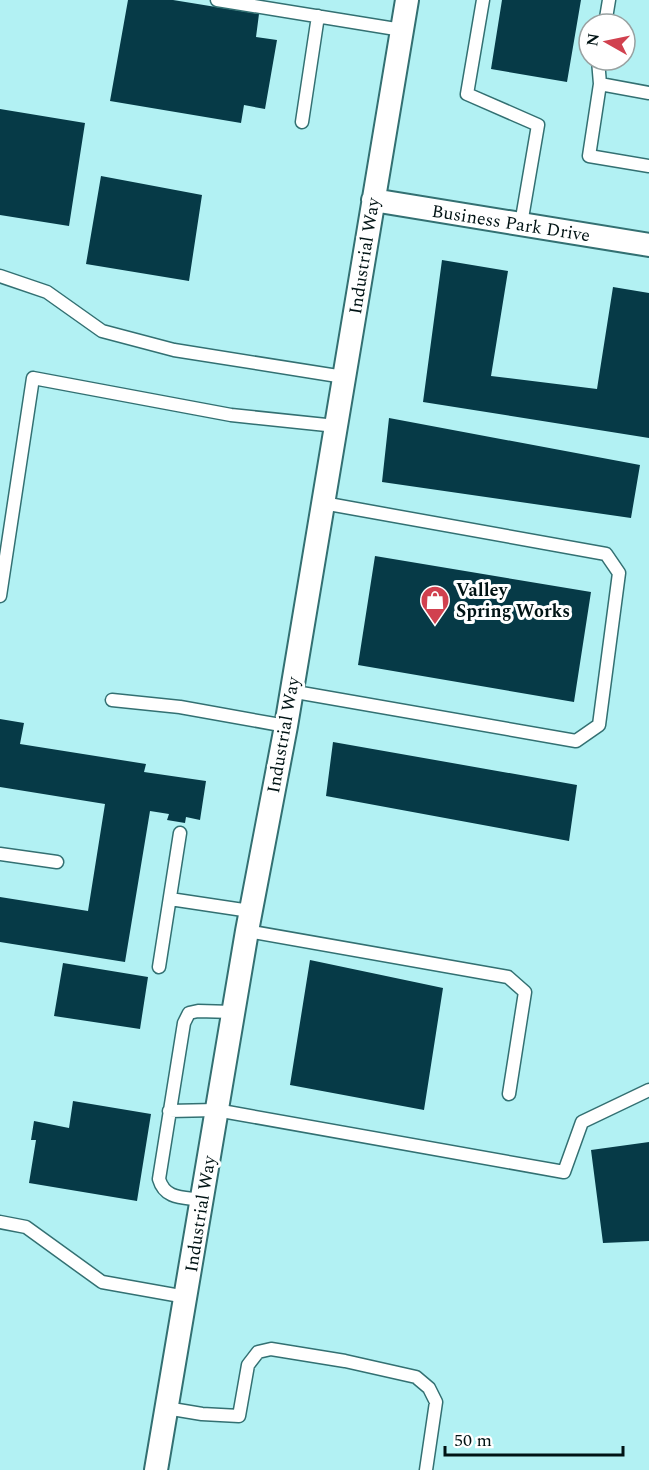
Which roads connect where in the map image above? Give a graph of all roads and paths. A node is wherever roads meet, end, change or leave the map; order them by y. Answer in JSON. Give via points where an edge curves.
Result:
{"nodes":[{"id":1,"x":217,"y":0,"type":"edge"},
{"id":2,"x":407,"y":0,"type":"edge"},
{"id":3,"x":483,"y":0,"type":"edge"},
{"id":4,"x":318,"y":16,"type":"junction"},
{"id":5,"x":402,"y":30,"type":"junction"},
{"id":6,"x":599,"y":72,"type":"edge"},
{"id":7,"x":600,"y":84,"type":"junction"},
{"id":8,"x":649,"y":93,"type":"edge"},
{"id":9,"x":302,"y":122,"type":"dead end"},
{"id":10,"x":649,"y":166,"type":"edge"},
{"id":11,"x":373,"y":200,"type":"junction"},
{"id":12,"x":521,"y":224,"type":"junction"},
{"id":13,"x":649,"y":245,"type":"edge"},
{"id":14,"x":0,"y":276,"type":"edge"},
{"id":15,"x":345,"y":377,"type":"junction"},
{"id":16,"x":336,"y":426,"type":"junction"},
{"id":17,"x":323,"y":503,"type":"junction"},
{"id":18,"x":0,"y":596,"type":"edge"},
{"id":19,"x":290,"y":691,"type":"junction"},
{"id":20,"x":112,"y":700,"type":"dead end"},
{"id":21,"x":286,"y":726,"type":"junction"},
{"id":22,"x":180,"y":833,"type":"dead end"},
{"id":23,"x":0,"y":854,"type":"edge"},
{"id":24,"x":57,"y":862,"type":"dead end"},
{"id":25,"x":170,"y":899,"type":"junction"},
{"id":26,"x":248,"y":921,"type":"junction"},
{"id":27,"x":159,"y":967,"type":"dead end"},
{"id":28,"x":233,"y":1012,"type":"junction"},
{"id":29,"x":649,"y":1090,"type":"edge"},
{"id":30,"x":509,"y":1095,"type":"dead end"},
{"id":31,"x":216,"y":1110,"type":"junction"},
{"id":32,"x":170,"y":1111,"type":"junction"},
{"id":33,"x":202,"y":1200,"type":"junction"},
{"id":34,"x":0,"y":1222,"type":"edge"},
{"id":35,"x":186,"y":1297,"type":"junction"},
{"id":36,"x":166,"y":1408,"type":"junction"},
{"id":37,"x":156,"y":1470,"type":"edge"},
{"id":38,"x":426,"y":1470,"type":"edge"}],
"edges":[{"from":1,"to":4,"type":"lane"},
{"from":2,"to":5,"type":"street","name":"Industrial Way"},
{"from":3,"to":12,"type":"lane","via":[[467,94],[538,125]]},
{"from":4,"to":5,"type":"lane"},
{"from":4,"to":9,"type":"lane"},
{"from":5,"to":11,"type":"street","name":"Industrial Way"},
{"from":6,"to":7,"type":"lane"},
{"from":7,"to":8,"type":"lane"},
{"from":7,"to":10,"type":"lane","via":[[589,156]]},
{"from":11,"to":12,"type":"street","name":"Business Park Drive"},
{"from":11,"to":15,"type":"street","name":"Industrial Way"},
{"from":12,"to":13,"type":"street","name":"Business Park Drive"},
{"from":14,"to":15,"type":"lane","via":[[47,292],[102,331],[174,350]]},
{"from":15,"to":16,"type":"street","name":"Industrial Way"},
{"from":16,"to":17,"type":"street","name":"Industrial Way"},
{"from":16,"to":18,"type":"lane","via":[[231,415],[33,378]]},
{"from":17,"to":19,"type":"street","name":"Industrial Way"},
{"from":17,"to":19,"type":"lane","via":[[606,554],[620,573],[599,725],[576,741]]},
{"from":19,"to":21,"type":"street","name":"Industrial Way"},
{"from":20,"to":21,"type":"lane","via":[[180,707]]},
{"from":21,"to":26,"type":"street","name":"Industrial Way"},
{"from":22,"to":25,"type":"lane"},
{"from":23,"to":24,"type":"lane"},
{"from":25,"to":26,"type":"lane"},
{"from":25,"to":27,"type":"lane"},
{"from":26,"to":28,"type":"street","name":"Industrial Way"},
{"from":26,"to":30,"type":"lane","via":[[508,977],[525,992]]},
{"from":28,"to":31,"type":"street","name":"Industrial Way"},
{"from":28,"to":32,"type":"lane","via":[[189,1013],[184,1023]]},
{"from":29,"to":31,"type":"lane","via":[[582,1122],[564,1172]]},
{"from":31,"to":32,"type":"lane"},
{"from":31,"to":33,"type":"street","name":"Industrial Way"},
{"from":32,"to":33,"type":"lane","via":[[159,1179],[162,1188],[169,1195]]},
{"from":33,"to":35,"type":"street","name":"Industrial Way"},
{"from":34,"to":35,"type":"lane","via":[[26,1227],[102,1282]]},
{"from":35,"to":36,"type":"street","name":"Industrial Way"},
{"from":36,"to":37,"type":"street","name":"Industrial Way"},
{"from":36,"to":38,"type":"lane","via":[[239,1416],[248,1365],[258,1352],[271,1349],[416,1377],[429,1388],[436,1402]]}]}
